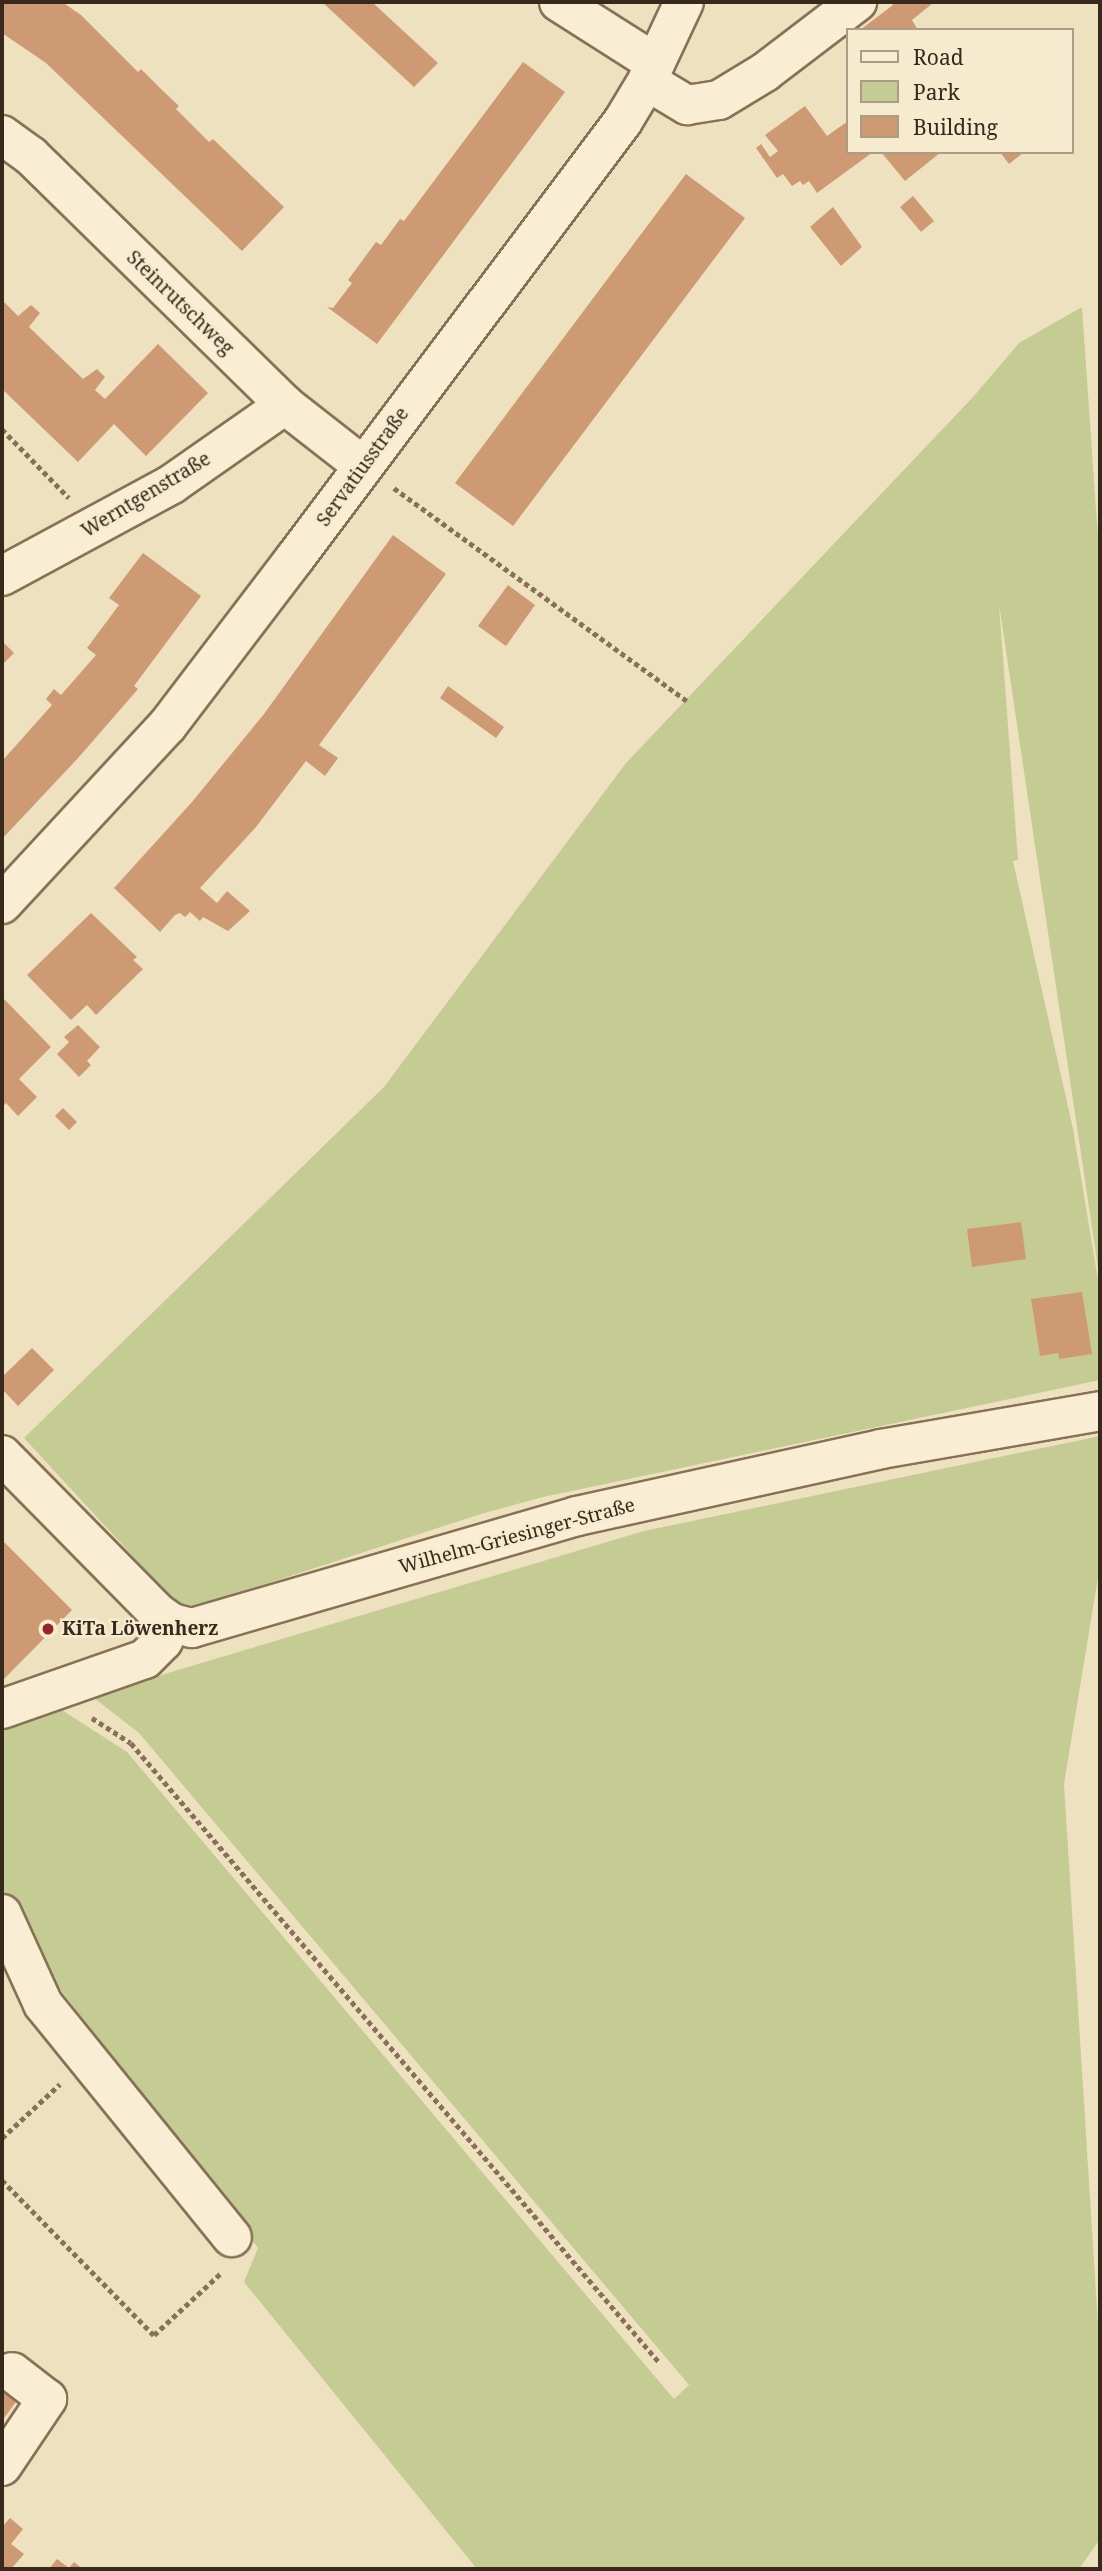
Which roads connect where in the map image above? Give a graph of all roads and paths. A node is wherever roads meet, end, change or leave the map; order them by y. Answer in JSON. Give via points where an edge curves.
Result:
{"nodes":[{"id":1,"x":559,"y":2,"type":"edge"},
{"id":2,"x":684,"y":2,"type":"edge"},
{"id":3,"x":857,"y":2,"type":"edge"},
{"id":4,"x":651,"y":73,"type":"junction"},
{"id":5,"x":2,"y":135,"type":"edge"},
{"id":6,"x":285,"y":405,"type":"junction"},
{"id":7,"x":2,"y":429,"type":"edge"},
{"id":8,"x":363,"y":466,"type":"junction"},
{"id":9,"x":97,"y":526,"type":"junction"},
{"id":10,"x":2,"y":576,"type":"edge"},
{"id":11,"x":687,"y":701,"type":"dead end"},
{"id":12,"x":2,"y":904,"type":"edge"},
{"id":13,"x":1100,"y":1411,"type":"edge"},
{"id":14,"x":2,"y":1455,"type":"edge"},
{"id":15,"x":172,"y":1623,"type":"junction"},
{"id":16,"x":50,"y":1692,"type":"junction"},
{"id":17,"x":2,"y":1709,"type":"edge"},
{"id":18,"x":2,"y":1914,"type":"edge"},
{"id":19,"x":65,"y":2079,"type":"dead end"},
{"id":20,"x":2,"y":2138,"type":"edge"},
{"id":21,"x":2,"y":2180,"type":"edge"},
{"id":22,"x":229,"y":2253,"type":"joint"},
{"id":23,"x":659,"y":2362,"type":"dead end"},
{"id":24,"x":12,"y":2372,"type":"dead end"},
{"id":25,"x":2,"y":2466,"type":"edge"}],
"edges":[{"from":1,"to":4,"type":"street"},
{"from":2,"to":4,"type":"street","name":"Servatiusstraße"},
{"from":3,"to":4,"type":"street","via":[[765,72],[719,100],[687,105]]},
{"from":4,"to":8,"type":"street","name":"Servatiusstraße","via":[[623,121]]},
{"from":5,"to":6,"type":"street","name":"Steinrutschweg","via":[[31,156]]},
{"from":6,"to":8,"type":"street","name":"Steinrutschweg"},
{"from":6,"to":9,"type":"street","name":"Werntgenstraße","via":[[172,484]]},
{"from":7,"to":9,"type":"path"},
{"from":8,"to":11,"type":"path"},
{"from":8,"to":12,"type":"street","name":"Servatiusstraße","via":[[167,726]]},
{"from":9,"to":10,"type":"street","name":"Werntgenstraße"},
{"from":13,"to":15,"type":"street","name":"Wilhelm-Griesinger-Straße","via":[[881,1449],[577,1516],[192,1628]]},
{"from":14,"to":15,"type":"street"},
{"from":15,"to":16,"type":"street","via":[[163,1641],[145,1659]]},
{"from":16,"to":17,"type":"street"},
{"from":16,"to":23,"type":"path","via":[[131,1743]]},
{"from":18,"to":22,"type":"street","via":[[43,2004]]},
{"from":19,"to":20,"type":"path"},
{"from":21,"to":22,"type":"path","via":[[154,2335]]},
{"from":24,"to":25,"type":"street","via":[[47,2399]]}]}
